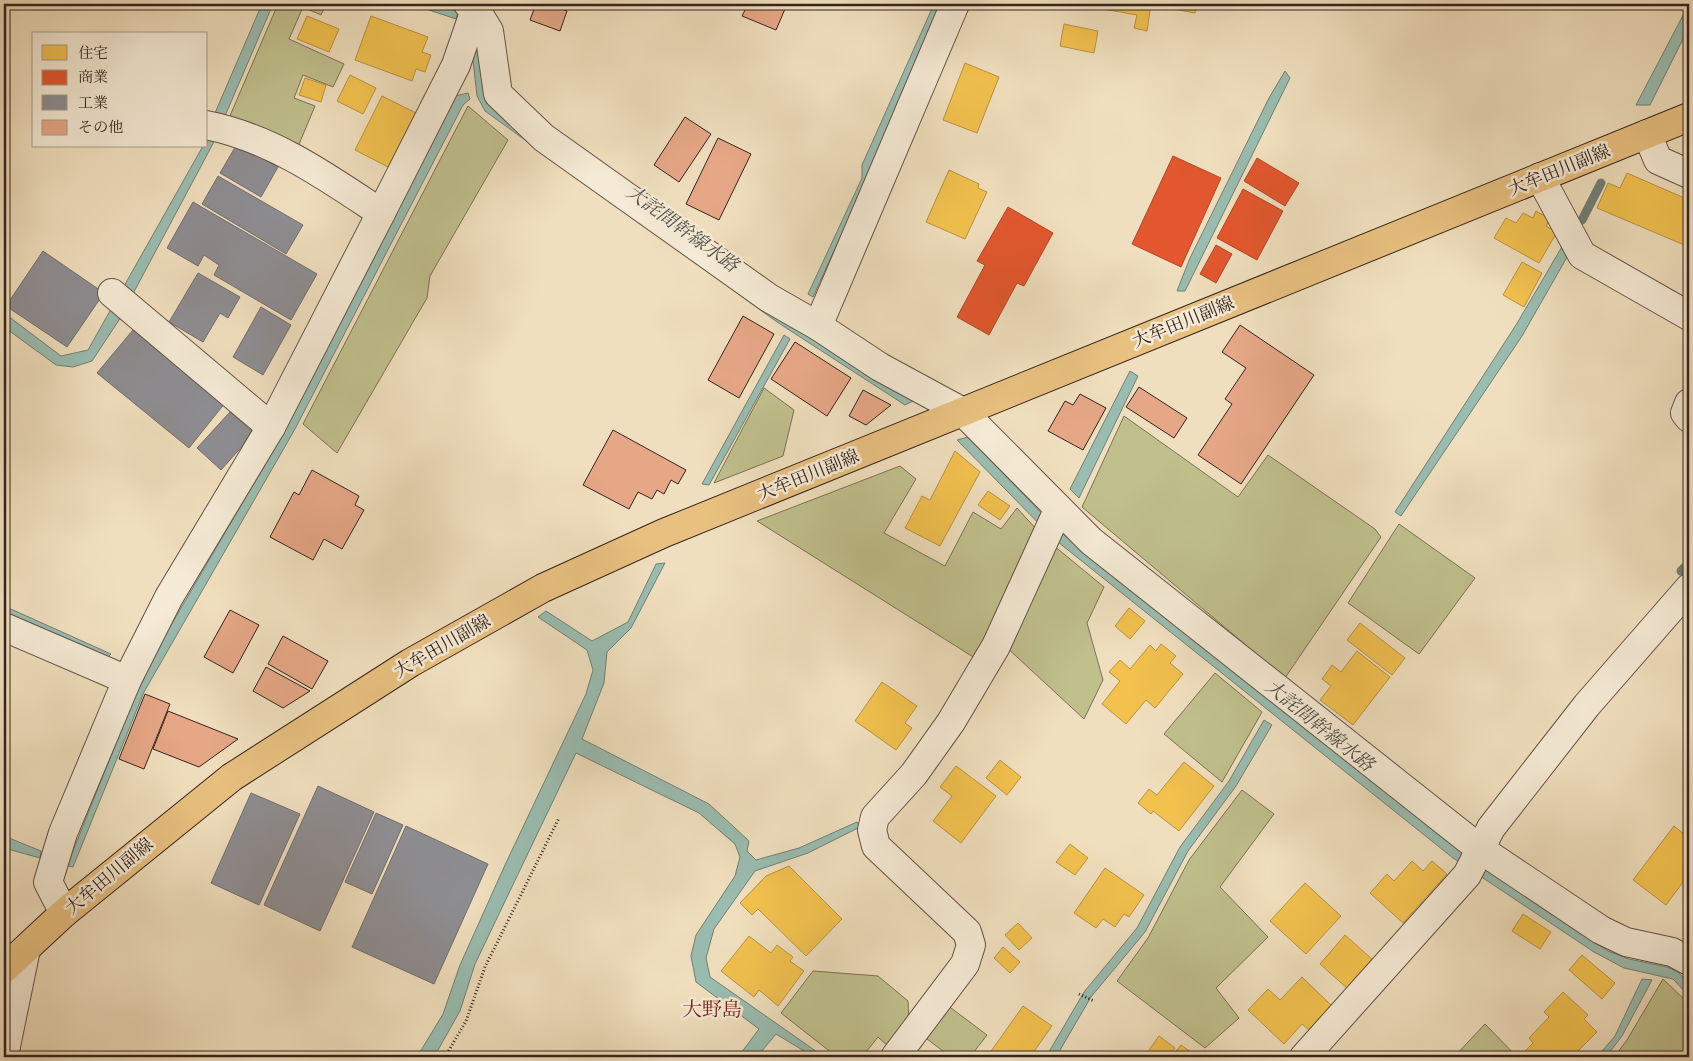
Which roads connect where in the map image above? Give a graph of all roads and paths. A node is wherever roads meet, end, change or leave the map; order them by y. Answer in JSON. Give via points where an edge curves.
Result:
{"nodes":[{"id":1,"x":955,"y":4,"type":"edge"},
{"id":2,"x":473,"y":5,"type":"edge"},
{"id":3,"x":1689,"y":117,"type":"edge"},
{"id":4,"x":208,"y":125,"type":"edge"},
{"id":5,"x":1647,"y":134,"type":"junction"},
{"id":6,"x":1689,"y":174,"type":"edge"},
{"id":7,"x":1540,"y":177,"type":"junction"},
{"id":8,"x":382,"y":213,"type":"junction"},
{"id":9,"x":112,"y":293,"type":"dead end"},
{"id":10,"x":1689,"y":316,"type":"edge"},
{"id":11,"x":818,"y":326,"type":"junction"},
{"id":12,"x":1689,"y":403,"type":"edge"},
{"id":13,"x":963,"y":412,"type":"junction"},
{"id":14,"x":1689,"y":418,"type":"edge"},
{"id":15,"x":271,"y":427,"type":"junction"},
{"id":16,"x":1058,"y":510,"type":"junction"},
{"id":17,"x":1689,"y":588,"type":"edge"},
{"id":18,"x":4,"y":627,"type":"edge"},
{"id":19,"x":127,"y":680,"type":"junction"},
{"id":20,"x":559,"y":818,"type":"dead end"},
{"id":21,"x":1480,"y":849,"type":"junction"},
{"id":22,"x":64,"y":912,"type":"junction"},
{"id":23,"x":26,"y":949,"type":"junction"},
{"id":24,"x":1689,"y":961,"type":"edge"},
{"id":25,"x":4,"y":969,"type":"edge"},
{"id":26,"x":1079,"y":994,"type":"dead end"},
{"id":27,"x":1094,"y":1001,"type":"dead end"},
{"id":28,"x":1316,"y":1053,"type":"edge"},
{"id":29,"x":4,"y":1056,"type":"edge"},
{"id":30,"x":445,"y":1057,"type":"edge"},
{"id":31,"x":896,"y":1057,"type":"edge"}],
"edges":[{"from":1,"to":11,"type":"street"},
{"from":2,"to":8,"type":"street","via":[[456,65]]},
{"from":2,"to":11,"type":"street","via":[[489,31],[498,94],[544,138],[753,287]]},
{"from":3,"to":5,"type":"main road","name":"大牟田川副線"},
{"from":4,"to":8,"type":"street","via":[[231,130],[308,164]]},
{"from":5,"to":6,"type":"street","via":[[1658,160]]},
{"from":5,"to":7,"type":"main road","name":"大牟田川副線"},
{"from":7,"to":10,"type":"street","via":[[1582,255]]},
{"from":7,"to":13,"type":"main road","name":"大牟田川副線"},
{"from":8,"to":15,"type":"street"},
{"from":9,"to":15,"type":"street"},
{"from":11,"to":13,"type":"street","via":[[880,367]]},
{"from":12,"to":14,"type":"street","via":[[1685,413]]},
{"from":13,"to":16,"type":"street"},
{"from":13,"to":22,"type":"main road","name":"大牟田川副線","via":[[664,533],[543,588],[410,662],[232,777]]},
{"from":15,"to":19,"type":"street","via":[[168,597]]},
{"from":16,"to":21,"type":"street","via":[[1117,562]]},
{"from":16,"to":31,"type":"street","via":[[996,646],[951,722],[914,774],[875,817],[872,830],[876,846],[966,932],[971,945],[965,964]]},
{"from":17,"to":21,"type":"street","via":[[1587,706],[1491,828]]},
{"from":18,"to":19,"type":"street"},
{"from":19,"to":22,"type":"street","via":[[63,833],[48,882]]},
{"from":20,"to":30,"type":"path","via":[[485,967],[466,1021]]},
{"from":21,"to":24,"type":"street","via":[[1601,930],[1626,942],[1672,952]]},
{"from":21,"to":28,"type":"street","via":[[1467,874]]},
{"from":22,"to":23,"type":"main road","name":"大牟田川副線"},
{"from":23,"to":25,"type":"main road","name":"大牟田川副線"},
{"from":23,"to":29,"type":"street"},
{"from":26,"to":27,"type":"path"}]}
